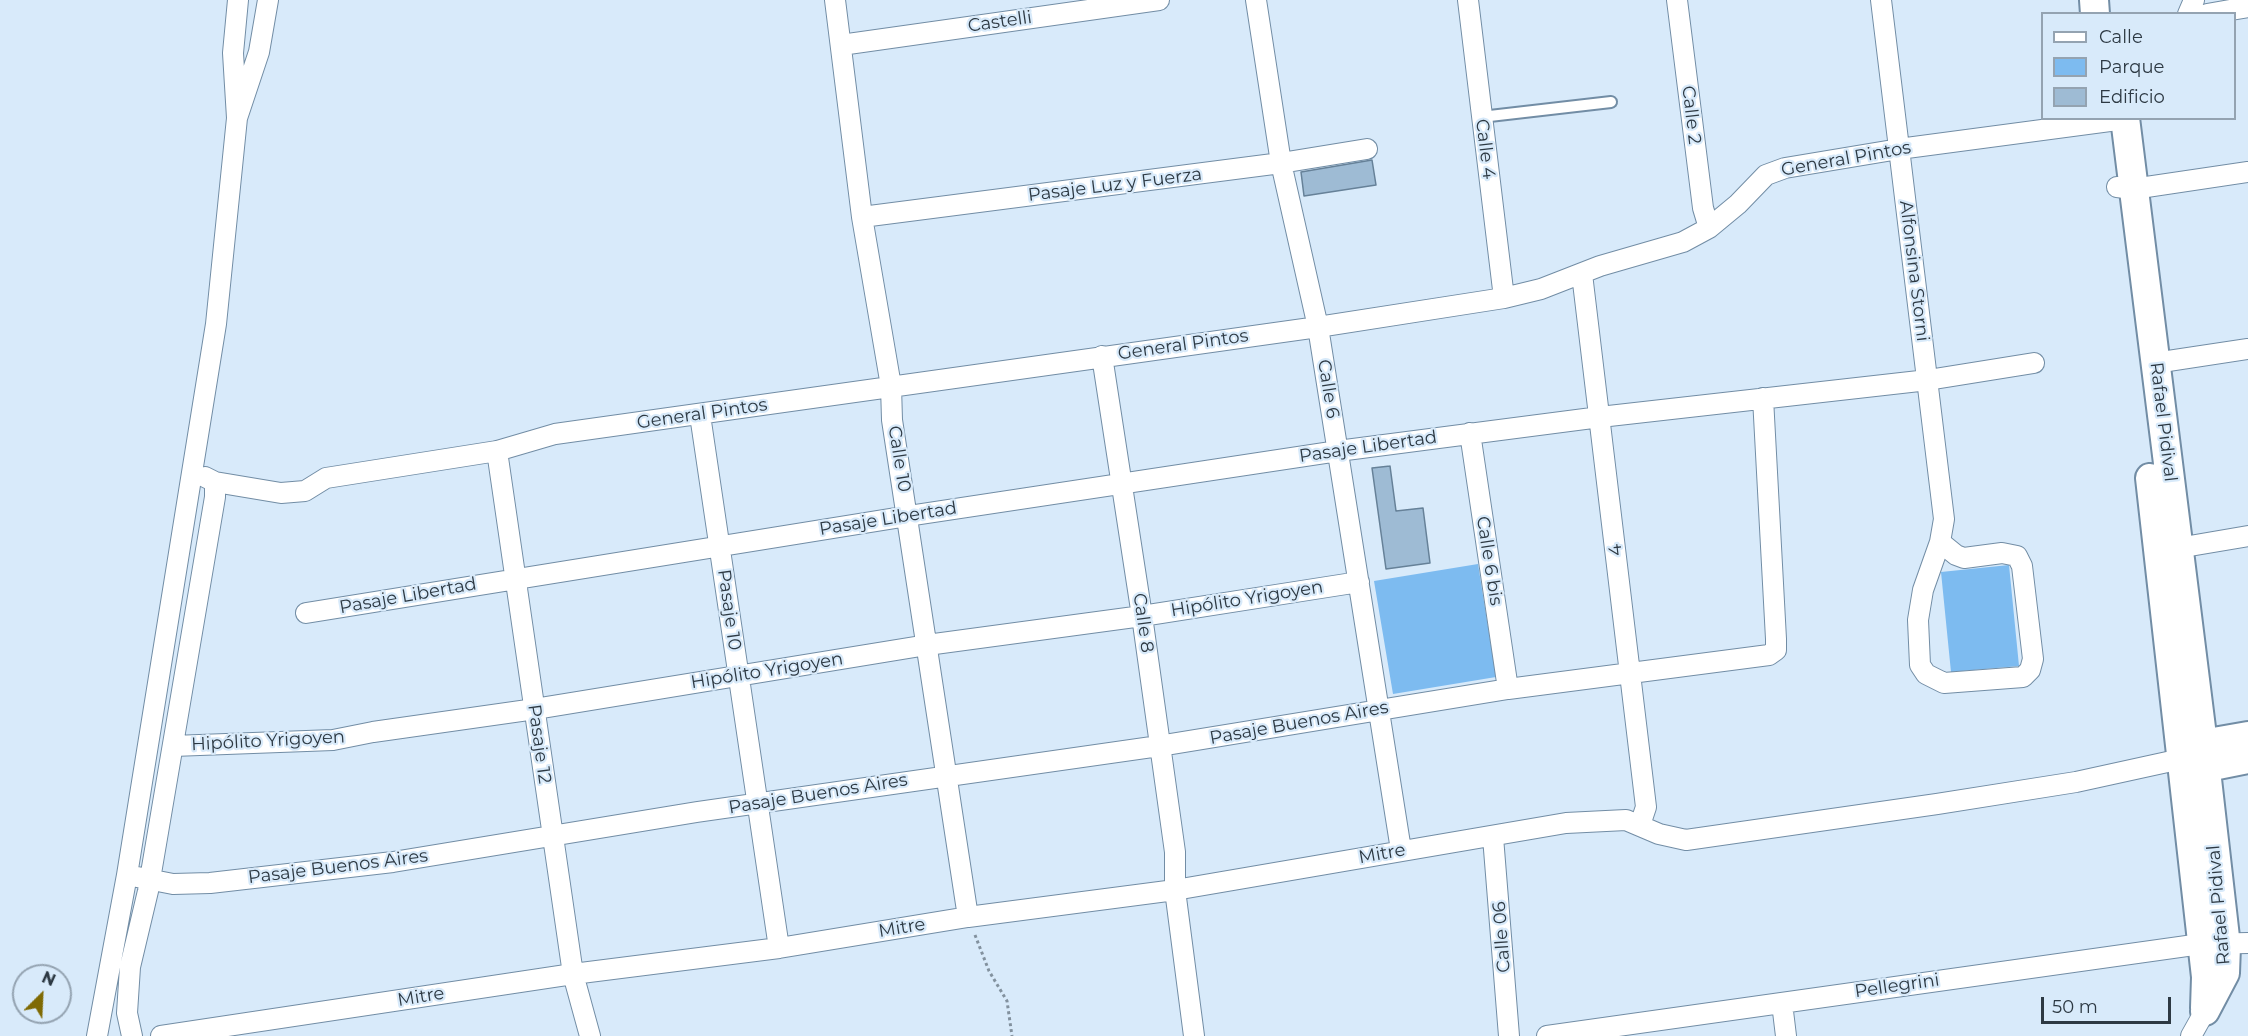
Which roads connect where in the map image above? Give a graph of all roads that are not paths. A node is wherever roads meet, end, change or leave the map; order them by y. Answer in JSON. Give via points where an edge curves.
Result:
{"nodes":[{"id":1,"x":238,"y":0,"type":"edge"},
{"id":2,"x":268,"y":0,"type":"edge"},
{"id":3,"x":835,"y":0,"type":"edge"},
{"id":4,"x":1159,"y":0,"type":"edge"},
{"id":5,"x":1256,"y":0,"type":"edge"},
{"id":6,"x":1467,"y":0,"type":"edge"},
{"id":7,"x":1677,"y":0,"type":"edge"},
{"id":8,"x":1881,"y":0,"type":"edge"},
{"id":9,"x":2248,"y":7,"type":"edge"},
{"id":10,"x":1037,"y":8,"type":"edge"},
{"id":11,"x":2218,"y":12,"type":"edge"},
{"id":12,"x":841,"y":45,"type":"junction"},
{"id":13,"x":1611,"y":102,"type":"dead end"},
{"id":14,"x":1481,"y":117,"type":"junction"},
{"id":15,"x":237,"y":118,"type":"junction"},
{"id":16,"x":2110,"y":120,"type":"edge"},
{"id":17,"x":2117,"y":120,"type":"edge"},
{"id":18,"x":1367,"y":149,"type":"dead end"},
{"id":19,"x":1899,"y":149,"type":"junction"},
{"id":20,"x":1281,"y":164,"type":"junction"},
{"id":21,"x":2248,"y":172,"type":"edge"},
{"id":22,"x":2125,"y":188,"type":"junction"},
{"id":23,"x":862,"y":217,"type":"junction"},
{"id":24,"x":1709,"y":228,"type":"junction"},
{"id":25,"x":1582,"y":274,"type":"junction"},
{"id":26,"x":1504,"y":298,"type":"junction"},
{"id":27,"x":1318,"y":327,"type":"junction"},
{"id":28,"x":2248,"y":349,"type":"edge"},
{"id":29,"x":1102,"y":356,"type":"junction"},
{"id":30,"x":2034,"y":363,"type":"dead end"},
{"id":31,"x":2155,"y":363,"type":"junction"},
{"id":32,"x":1928,"y":380,"type":"junction"},
{"id":33,"x":891,"y":386,"type":"junction"},
{"id":34,"x":1763,"y":398,"type":"junction"},
{"id":35,"x":700,"y":415,"type":"junction"},
{"id":36,"x":1600,"y":417,"type":"junction"},
{"id":37,"x":1470,"y":434,"type":"junction"},
{"id":38,"x":497,"y":451,"type":"junction"},
{"id":39,"x":1338,"y":451,"type":"junction"},
{"id":40,"x":192,"y":471,"type":"junction"},
{"id":41,"x":215,"y":482,"type":"junction"},
{"id":42,"x":1123,"y":484,"type":"junction"},
{"id":43,"x":908,"y":516,"type":"junction"},
{"id":44,"x":2248,"y":536,"type":"edge"},
{"id":45,"x":1940,"y":542,"type":"junction"},
{"id":46,"x":719,"y":546,"type":"junction"},
{"id":47,"x":2178,"y":548,"type":"junction"},
{"id":48,"x":518,"y":578,"type":"junction"},
{"id":49,"x":1359,"y":582,"type":"junction"},
{"id":50,"x":306,"y":613,"type":"dead end"},
{"id":51,"x":1142,"y":616,"type":"junction"},
{"id":52,"x":927,"y":645,"type":"junction"},
{"id":53,"x":1630,"y":672,"type":"junction"},
{"id":54,"x":738,"y":675,"type":"junction"},
{"id":55,"x":1509,"y":689,"type":"junction"},
{"id":56,"x":535,"y":709,"type":"junction"},
{"id":57,"x":1379,"y":709,"type":"junction"},
{"id":58,"x":2248,"y":736,"type":"edge"},
{"id":59,"x":173,"y":746,"type":"junction"},
{"id":60,"x":1159,"y":746,"type":"junction"},
{"id":61,"x":2191,"y":758,"type":"junction"},
{"id":62,"x":2248,"y":759,"type":"edge"},
{"id":63,"x":945,"y":775,"type":"junction"},
{"id":64,"x":757,"y":804,"type":"junction"},
{"id":65,"x":1640,"y":825,"type":"junction"},
{"id":66,"x":1493,"y":837,"type":"junction"},
{"id":67,"x":552,"y":838,"type":"junction"},
{"id":68,"x":1401,"y":850,"type":"junction"},
{"id":69,"x":127,"y":875,"type":"junction"},
{"id":70,"x":150,"y":879,"type":"junction"},
{"id":71,"x":1175,"y":890,"type":"junction"},
{"id":72,"x":968,"y":917,"type":"junction"},
{"id":73,"x":2225,"y":944,"type":"edge"},
{"id":74,"x":779,"y":948,"type":"junction"},
{"id":75,"x":573,"y":974,"type":"junction"},
{"id":76,"x":1782,"y":1003,"type":"junction"},
{"id":77,"x":2205,"y":1011,"type":"joint"},
{"id":78,"x":97,"y":1036,"type":"edge"},
{"id":79,"x":132,"y":1036,"type":"edge"},
{"id":80,"x":161,"y":1036,"type":"edge"},
{"id":81,"x":590,"y":1036,"type":"edge"},
{"id":82,"x":1194,"y":1036,"type":"edge"},
{"id":83,"x":1509,"y":1036,"type":"edge"},
{"id":84,"x":1547,"y":1036,"type":"edge"},
{"id":85,"x":1786,"y":1036,"type":"edge"},
{"id":86,"x":2191,"y":1036,"type":"edge"}],
"edges":[{"from":1,"to":15,"type":"street","via":[[233,53]]},
{"from":2,"to":15,"type":"street","via":[[259,51]]},
{"from":3,"to":12,"type":"street","name":"Calle 10"},
{"from":4,"to":10,"type":"street","name":"Castelli"},
{"from":5,"to":20,"type":"street","name":"Calle 6"},
{"from":6,"to":14,"type":"street","name":"Calle 4"},
{"from":7,"to":24,"type":"street","name":"Calle 2","via":[[1703,208]]},
{"from":8,"to":19,"type":"street","name":"Alfonsina Storni"},
{"from":9,"to":11,"type":"street"},
{"from":10,"to":12,"type":"street","name":"Castelli"},
{"from":12,"to":23,"type":"street","name":"Calle 10"},
{"from":13,"to":14,"type":"lane"},
{"from":14,"to":26,"type":"street","name":"Calle 4"},
{"from":15,"to":40,"type":"street","via":[[216,324]]},
{"from":16,"to":19,"type":"street","name":"General Pintos"},
{"from":17,"to":22,"type":"street","name":"Rafael Pidival"},
{"from":18,"to":20,"type":"street","name":"Pasaje Luz y Fuerza"},
{"from":19,"to":24,"type":"street","name":"General Pintos","via":[[1785,168],[1766,175]]},
{"from":19,"to":32,"type":"street","name":"Alfonsina Storni"},
{"from":20,"to":23,"type":"street","name":"Pasaje Luz y Fuerza"},
{"from":20,"to":27,"type":"street","name":"Calle 6"},
{"from":21,"to":22,"type":"street"},
{"from":22,"to":31,"type":"street","name":"Rafael Pidival"},
{"from":22,"to":61,"type":"street","name":"Rafael Pidival"},
{"from":23,"to":33,"type":"street","name":"Calle 10"},
{"from":24,"to":25,"type":"street","name":"General Pintos","via":[[1683,242]]},
{"from":25,"to":26,"type":"street","name":"General Pintos"},
{"from":25,"to":36,"type":"street","name":"4"},
{"from":26,"to":27,"type":"street","name":"General Pintos"},
{"from":27,"to":29,"type":"street","name":"General Pintos"},
{"from":27,"to":39,"type":"street","name":"Calle 6"},
{"from":28,"to":31,"type":"street"},
{"from":29,"to":33,"type":"street","name":"General Pintos"},
{"from":29,"to":42,"type":"street","name":"Calle 8"},
{"from":30,"to":32,"type":"street","name":"Pasaje Libertad"},
{"from":31,"to":47,"type":"street","name":"Rafael Pidival"},
{"from":32,"to":34,"type":"street","name":"Pasaje Libertad"},
{"from":32,"to":45,"type":"street","name":"Alfonsina Storni","via":[[1944,519]]},
{"from":33,"to":35,"type":"street","name":"General Pintos"},
{"from":33,"to":43,"type":"street","name":"Calle 10","via":[[892,420]]},
{"from":34,"to":36,"type":"street","name":"Pasaje Libertad"},
{"from":34,"to":53,"type":"street","name":"Pasaje Buenos Aires","via":[[1776,650],[1769,656]]},
{"from":35,"to":38,"type":"street","name":"General Pintos","via":[[555,434]]},
{"from":35,"to":46,"type":"street","name":"Pasaje 10"},
{"from":36,"to":37,"type":"street","name":"Pasaje Libertad"},
{"from":36,"to":53,"type":"street","name":"4"},
{"from":37,"to":39,"type":"street","name":"Pasaje Libertad"},
{"from":37,"to":55,"type":"street","name":"Calle 6 bis"},
{"from":38,"to":41,"type":"street","name":"General Pintos","via":[[326,478],[305,490],[281,494]]},
{"from":38,"to":48,"type":"street","name":"Pasaje 12"},
{"from":39,"to":42,"type":"street","name":"Pasaje Libertad"},
{"from":39,"to":49,"type":"street","name":"Calle 6"},
{"from":40,"to":41,"type":"street","name":"General Pintos"},
{"from":40,"to":69,"type":"street"},
{"from":41,"to":59,"type":"street"},
{"from":42,"to":43,"type":"street","name":"Pasaje Libertad"},
{"from":42,"to":51,"type":"street","name":"Calle 8"},
{"from":43,"to":46,"type":"street","name":"Pasaje Libertad"},
{"from":43,"to":52,"type":"street","name":"Calle 10"},
{"from":44,"to":47,"type":"street"},
{"from":45,"to":45,"type":"street","name":"Alfonsina Storni","via":[[1964,558],[2002,553],[2017,556],[2022,566],[2033,659],[2023,677],[1944,683],[1926,675],[1920,665],[1918,620],[1923,590]]},
{"from":46,"to":48,"type":"street","name":"Pasaje Libertad"},
{"from":46,"to":54,"type":"street","name":"Pasaje 10"},
{"from":47,"to":61,"type":"street","name":"Rafael Pidival"},
{"from":48,"to":50,"type":"street","name":"Pasaje Libertad"},
{"from":48,"to":56,"type":"street","name":"Pasaje 12"},
{"from":49,"to":51,"type":"street","name":"Hipólito Yrigoyen"},
{"from":49,"to":57,"type":"street","name":"Calle 6"},
{"from":51,"to":52,"type":"street","name":"Hipólito Yrigoyen"},
{"from":51,"to":60,"type":"street","name":"Calle 8"},
{"from":52,"to":54,"type":"street","name":"Hipólito Yrigoyen"},
{"from":52,"to":63,"type":"street","name":"Calle 10"},
{"from":53,"to":55,"type":"street","name":"Pasaje Buenos Aires"},
{"from":53,"to":65,"type":"street","name":"4","via":[[1646,807]]},
{"from":54,"to":56,"type":"street","name":"Hipólito Yrigoyen"},
{"from":54,"to":64,"type":"street","name":"Pasaje 10"},
{"from":55,"to":57,"type":"street","name":"Pasaje Buenos Aires"},
{"from":56,"to":59,"type":"street","name":"Hipólito Yrigoyen","via":[[333,740]]},
{"from":56,"to":67,"type":"street","name":"Pasaje 12"},
{"from":57,"to":60,"type":"street","name":"Pasaje Buenos Aires"},
{"from":57,"to":68,"type":"street","name":"Calle 6"},
{"from":58,"to":61,"type":"street"},
{"from":59,"to":70,"type":"street"},
{"from":60,"to":63,"type":"street","name":"Pasaje Buenos Aires"},
{"from":60,"to":71,"type":"street","name":"Calle 8","via":[[1175,852]]},
{"from":61,"to":62,"type":"street"},
{"from":61,"to":65,"type":"street","name":"Mitre","via":[[2076,782],[1686,840]]},
{"from":61,"to":73,"type":"street","name":"Rafael Pidival"},
{"from":63,"to":64,"type":"street","name":"Pasaje Buenos Aires"},
{"from":63,"to":72,"type":"street","name":"Calle 10"},
{"from":64,"to":67,"type":"street","name":"Pasaje Buenos Aires"},
{"from":64,"to":74,"type":"street","name":"Pasaje 10"},
{"from":65,"to":66,"type":"street","name":"Mitre","via":[[1616,819],[1588,820]]},
{"from":66,"to":68,"type":"street","name":"Mitre"},
{"from":66,"to":83,"type":"street","name":"Calle 06"},
{"from":67,"to":70,"type":"street","name":"Pasaje Buenos Aires","via":[[393,862],[210,882],[173,884]]},
{"from":67,"to":75,"type":"street","name":"Pasaje 12"},
{"from":68,"to":71,"type":"street","name":"Mitre"},
{"from":69,"to":70,"type":"street","name":"Pasaje Buenos Aires"},
{"from":69,"to":78,"type":"street"},
{"from":70,"to":79,"type":"street","via":[[127,988]]},
{"from":71,"to":72,"type":"street","name":"Mitre"},
{"from":71,"to":82,"type":"street","name":"Calle 8"},
{"from":72,"to":74,"type":"street","name":"Mitre"},
{"from":73,"to":76,"type":"street","name":"Pellegrini"},
{"from":73,"to":77,"type":"street","name":"Rafael Pidival","via":[[2206,977]]},
{"from":74,"to":75,"type":"street","name":"Mitre"},
{"from":75,"to":80,"type":"street","name":"Mitre"},
{"from":75,"to":81,"type":"street","name":"Pasaje 12"},
{"from":76,"to":84,"type":"street","name":"Pellegrini"},
{"from":76,"to":85,"type":"street"},
{"from":77,"to":86,"type":"street"}]}
